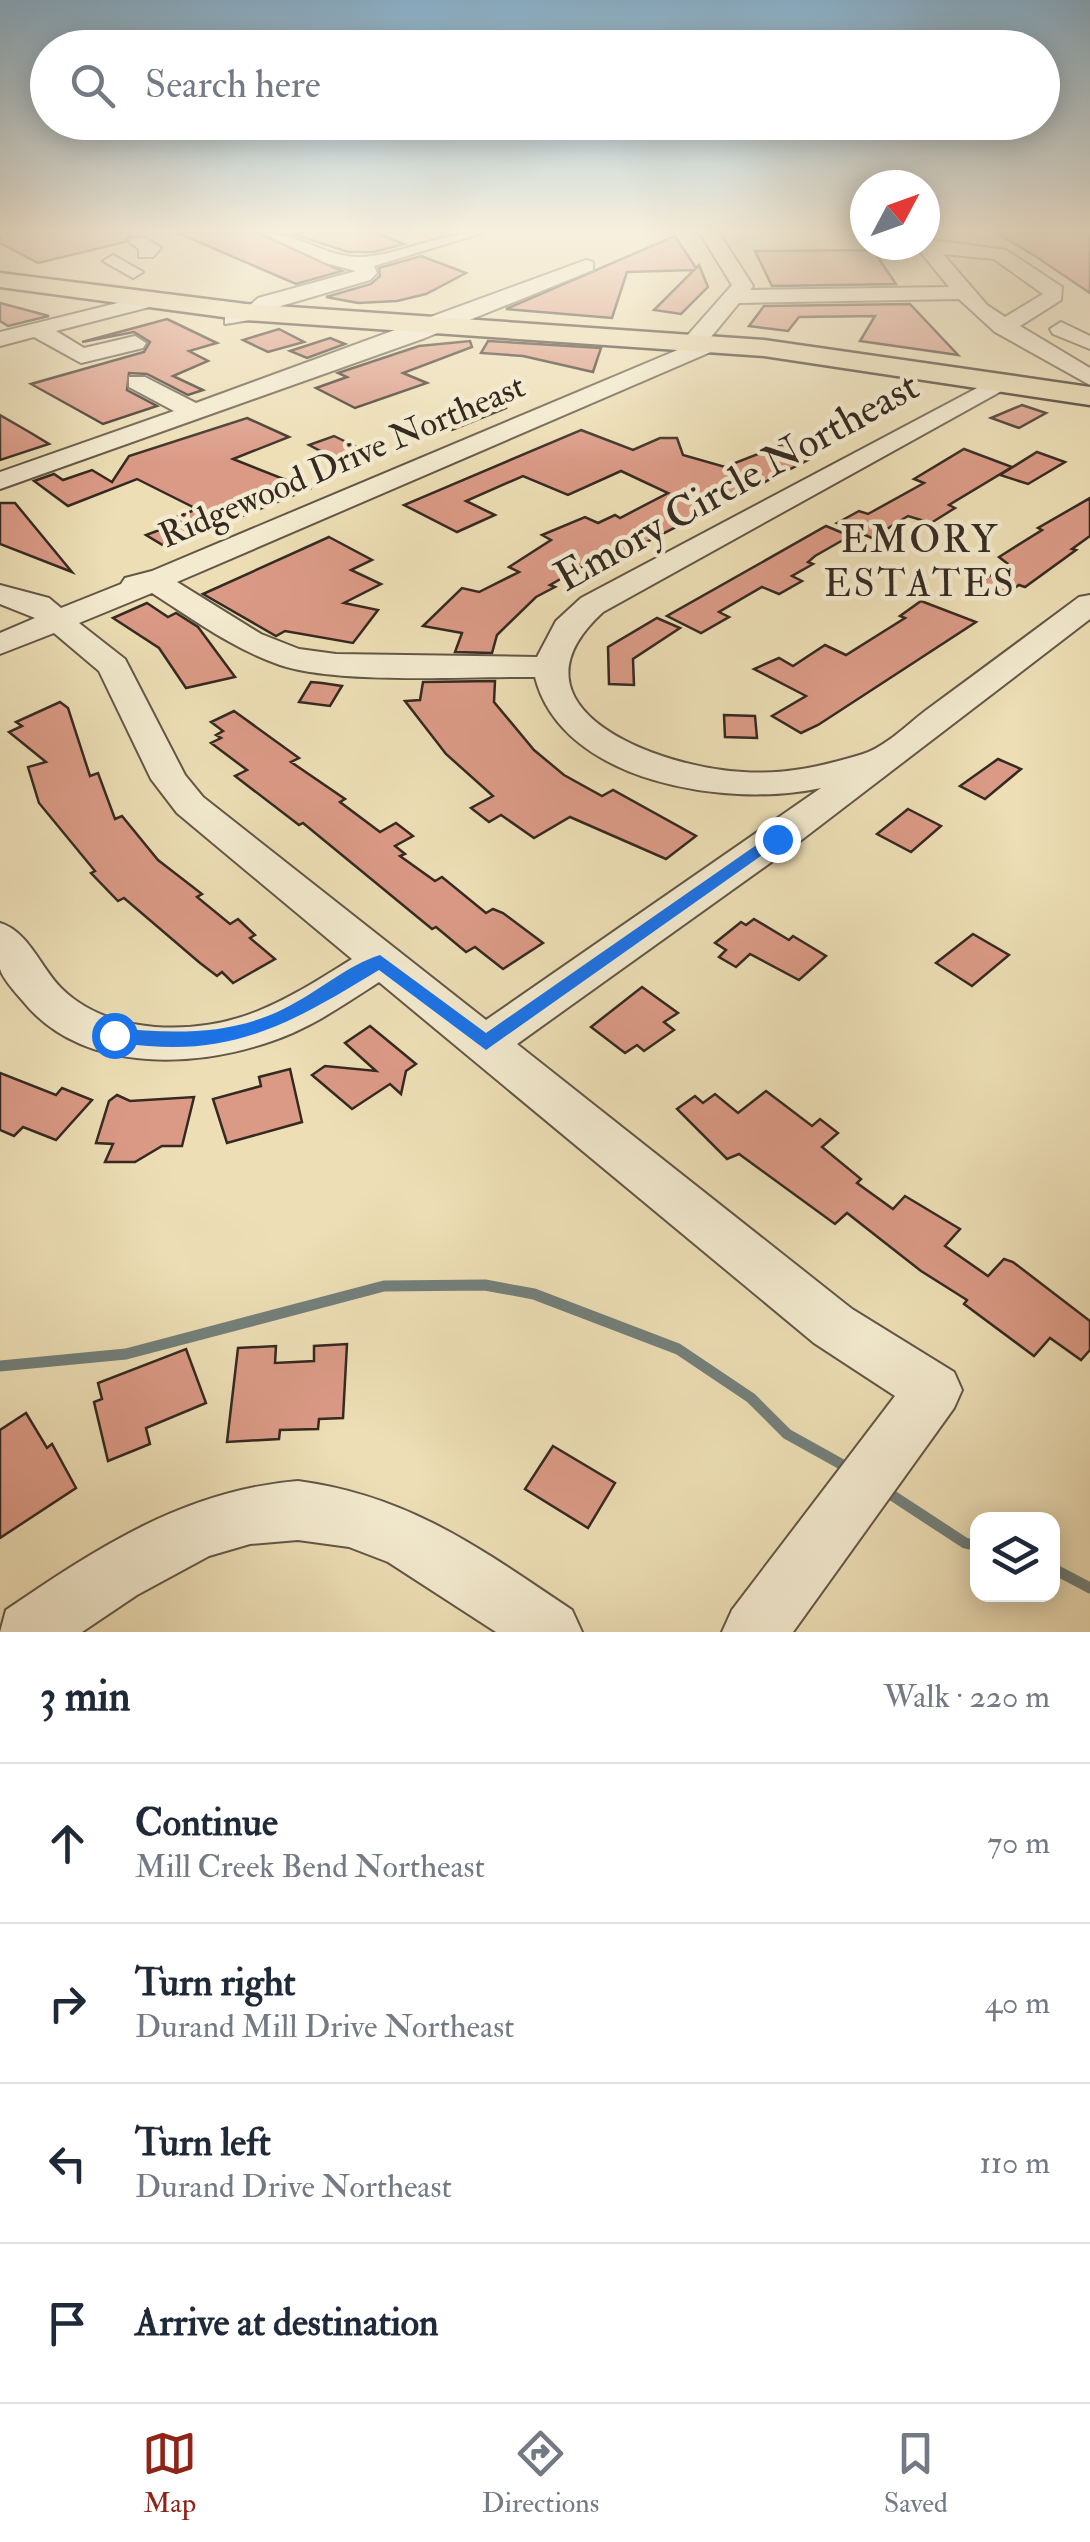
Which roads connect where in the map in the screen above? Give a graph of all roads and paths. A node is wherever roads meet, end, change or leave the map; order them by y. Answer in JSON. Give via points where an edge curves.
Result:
{"nodes":[{"id":1,"x":125,"y":309,"type":"edge"},
{"id":2,"x":204,"y":309,"type":"edge"},
{"id":3,"x":266,"y":309,"type":"edge"},
{"id":4,"x":368,"y":309,"type":"edge"},
{"id":5,"x":478,"y":309,"type":"edge"},
{"id":6,"x":728,"y":309,"type":"edge"},
{"id":7,"x":981,"y":309,"type":"edge"},
{"id":8,"x":1037,"y":309,"type":"edge"},
{"id":9,"x":439,"y":325,"type":"junction"},
{"id":10,"x":1004,"y":327,"type":"junction"},
{"id":11,"x":1061,"y":329,"type":"dead end"},
{"id":12,"x":38,"y":330,"type":"junction"},
{"id":13,"x":0,"y":339,"type":"edge"},
{"id":14,"x":703,"y":342,"type":"junction"},
{"id":15,"x":135,"y":343,"type":"dead end"},
{"id":16,"x":1079,"y":368,"type":"edge"},
{"id":17,"x":137,"y":382,"type":"dead end"},
{"id":18,"x":1004,"y":383,"type":"junction"},
{"id":19,"x":194,"y":412,"type":"junction"},
{"id":20,"x":0,"y":480,"type":"edge"},
{"id":21,"x":152,"y":580,"type":"junction"},
{"id":22,"x":7,"y":595,"type":"edge"},
{"id":23,"x":1090,"y":604,"type":"edge"},
{"id":24,"x":55,"y":621,"type":"junction"},
{"id":25,"x":0,"y":644,"type":"edge"},
{"id":26,"x":549,"y":668,"type":"junction"},
{"id":27,"x":874,"y":762,"type":"junction"},
{"id":28,"x":752,"y":784,"type":"junction"},
{"id":29,"x":777,"y":839,"type":"junction"},
{"id":30,"x":0,"y":936,"type":"edge"},
{"id":31,"x":380,"y":961,"type":"junction"},
{"id":32,"x":503,"y":1057,"type":"junction"},
{"id":33,"x":28,"y":1632,"type":"edge"},
{"id":34,"x":550,"y":1632,"type":"edge"},
{"id":35,"x":754,"y":1632,"type":"edge"}],
"edges":[{"from":1,"to":12,"type":"street","via":[[78,326]]},
{"from":2,"to":3,"type":"main road","via":[[244,316]]},
{"from":4,"to":9,"type":"main road"},
{"from":5,"to":9,"type":"street"},
{"from":6,"to":14,"type":"street","name":"Ridgewood Drive Northeast"},
{"from":7,"to":10,"type":"street"},
{"from":8,"to":10,"type":"street"},
{"from":9,"to":14,"type":"main road"},
{"from":9,"to":19,"type":"street"},
{"from":10,"to":16,"type":"street"},
{"from":11,"to":16,"type":"street"},
{"from":12,"to":13,"type":"street"},
{"from":12,"to":15,"type":"street","via":[[81,356]]},
{"from":14,"to":18,"type":"main road"},
{"from":14,"to":21,"type":"street","name":"Ridgewood Drive Northeast","via":[[321,513]]},
{"from":16,"to":18,"type":"main road","via":[[1042,388]]},
{"from":17,"to":19,"type":"street"},
{"from":18,"to":26,"type":"street","name":"Emory Circle Northeast","via":[[592,605],[562,631]]},
{"from":19,"to":20,"type":"street"},
{"from":21,"to":22,"type":"street","via":[[92,592]]},
{"from":21,"to":24,"type":"street","name":"Ridgewood Drive Northeast"},
{"from":21,"to":26,"type":"street","via":[[250,641],[302,660]]},
{"from":22,"to":24,"type":"street","via":[[38,605]]},
{"from":23,"to":27,"type":"street"},
{"from":24,"to":25,"type":"street","name":"Ridgewood Drive Northeast"},
{"from":24,"to":31,"type":"street","via":[[113,666],[178,793]]},
{"from":26,"to":28,"type":"street","via":[[561,705],[606,746],[670,771]]},
{"from":27,"to":28,"type":"street","via":[[818,779]]},
{"from":27,"to":29,"type":"street"},
{"from":28,"to":29,"type":"street"},
{"from":29,"to":32,"type":"street"},
{"from":30,"to":31,"type":"street","via":[[60,1012],[95,1030],[157,1042],[260,1028]]},
{"from":31,"to":32,"type":"street"},
{"from":32,"to":35,"type":"street","via":[[833,1326],[934,1390]]},
{"from":33,"to":34,"type":"street","via":[[166,1541],[201,1525],[267,1512],[333,1516],[381,1528],[442,1558]]}]}
